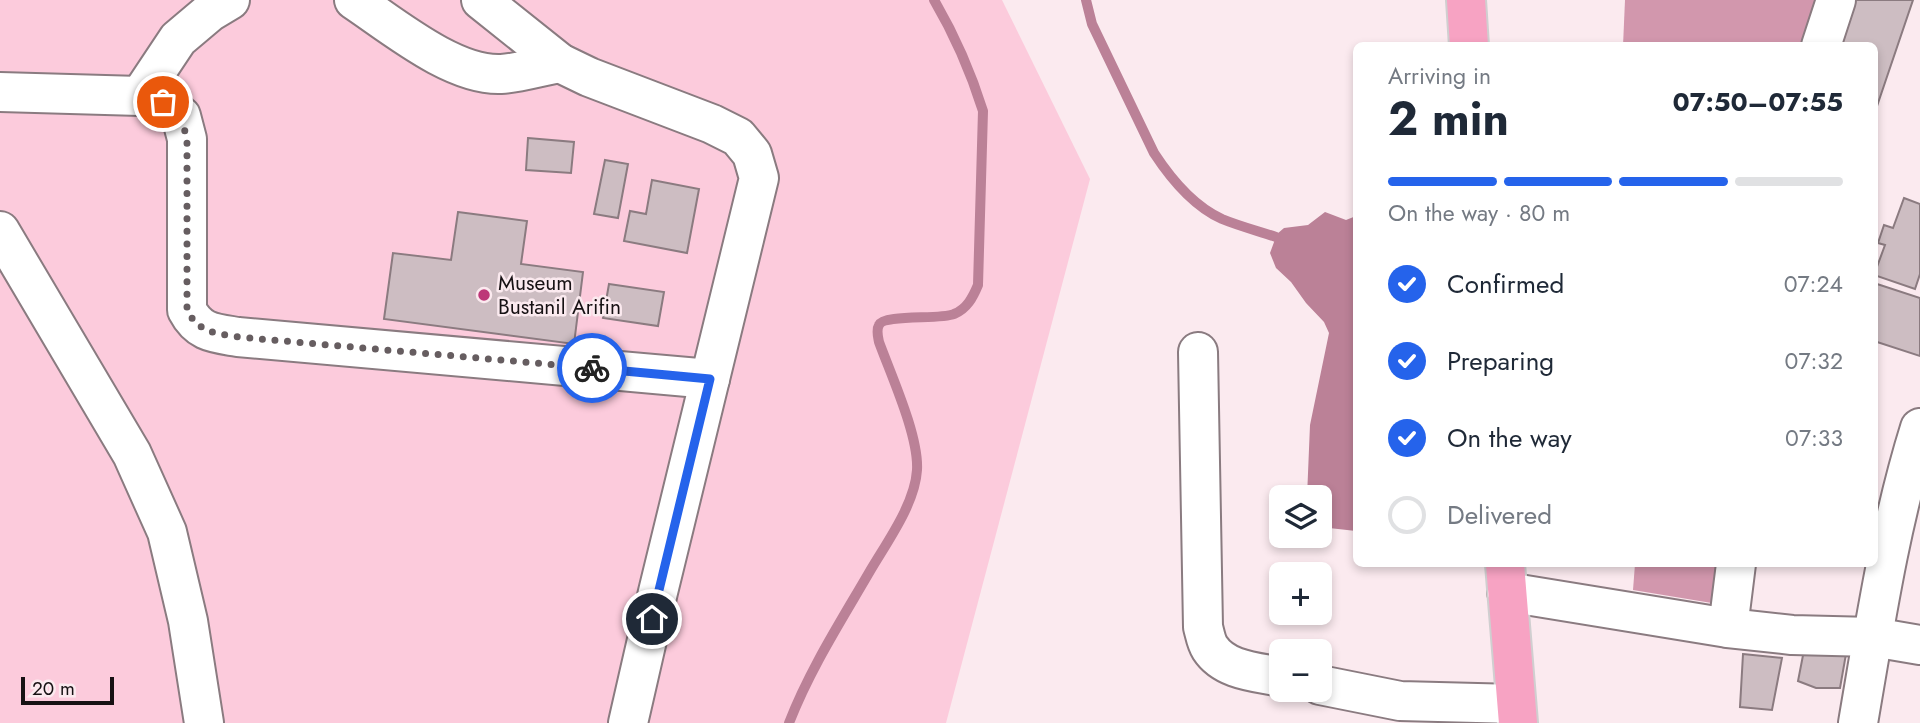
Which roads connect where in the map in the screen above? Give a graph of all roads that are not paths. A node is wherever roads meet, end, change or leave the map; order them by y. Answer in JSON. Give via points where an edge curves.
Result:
{"nodes":[{"id":1,"x":230,"y":0,"type":"edge"},
{"id":2,"x":354,"y":0,"type":"edge"},
{"id":3,"x":481,"y":0,"type":"edge"},
{"id":4,"x":1466,"y":0,"type":"edge"},
{"id":5,"x":1836,"y":0,"type":"edge"},
{"id":6,"x":1469,"y":42,"type":"edge"},
{"id":7,"x":1822,"y":42,"type":"edge"},
{"id":8,"x":560,"y":63,"type":"junction"},
{"id":9,"x":0,"y":92,"type":"edge"},
{"id":10,"x":141,"y":96,"type":"junction"},
{"id":11,"x":0,"y":231,"type":"edge"},
{"id":12,"x":1198,"y":352,"type":"dead end"},
{"id":13,"x":710,"y":379,"type":"junction"},
{"id":14,"x":1920,"y":428,"type":"edge"},
{"id":15,"x":1736,"y":567,"type":"edge"},
{"id":16,"x":1506,"y":578,"type":"edge"},
{"id":17,"x":1728,"y":628,"type":"junction"},
{"id":18,"x":1873,"y":637,"type":"junction"},
{"id":19,"x":1920,"y":645,"type":"edge"},
{"id":20,"x":1269,"y":674,"type":"edge"},
{"id":21,"x":1332,"y":687,"type":"edge"},
{"id":22,"x":1517,"y":713,"type":"edge"},
{"id":23,"x":204,"y":723,"type":"edge"},
{"id":24,"x":628,"y":723,"type":"edge"},
{"id":25,"x":1858,"y":723,"type":"edge"}],
"edges":[{"from":1,"to":10,"type":"street","via":[[178,39]]},
{"from":2,"to":8,"type":"street","via":[[446,61],[471,70],[501,74]]},
{"from":3,"to":8,"type":"street"},
{"from":4,"to":6,"type":"highway"},
{"from":5,"to":7,"type":"street"},
{"from":8,"to":13,"type":"street","via":[[721,128],[738,137],[752,154],[759,178]]},
{"from":9,"to":10,"type":"street"},
{"from":10,"to":13,"type":"street","via":[[163,102],[181,117],[187,139],[187,310],[193,322],[209,332]]},
{"from":11,"to":23,"type":"street","via":[[132,454],[167,532],[188,621]]},
{"from":12,"to":20,"type":"street","via":[[1203,627],[1209,647],[1220,659],[1233,667]]},
{"from":13,"to":24,"type":"street"},
{"from":14,"to":18,"type":"street","via":[[1905,476]]},
{"from":15,"to":17,"type":"street"},
{"from":16,"to":17,"type":"street"},
{"from":16,"to":22,"type":"highway"},
{"from":17,"to":18,"type":"street"},
{"from":18,"to":19,"type":"street"},
{"from":18,"to":25,"type":"street"},
{"from":21,"to":22,"type":"street","via":[[1400,701]]}]}
